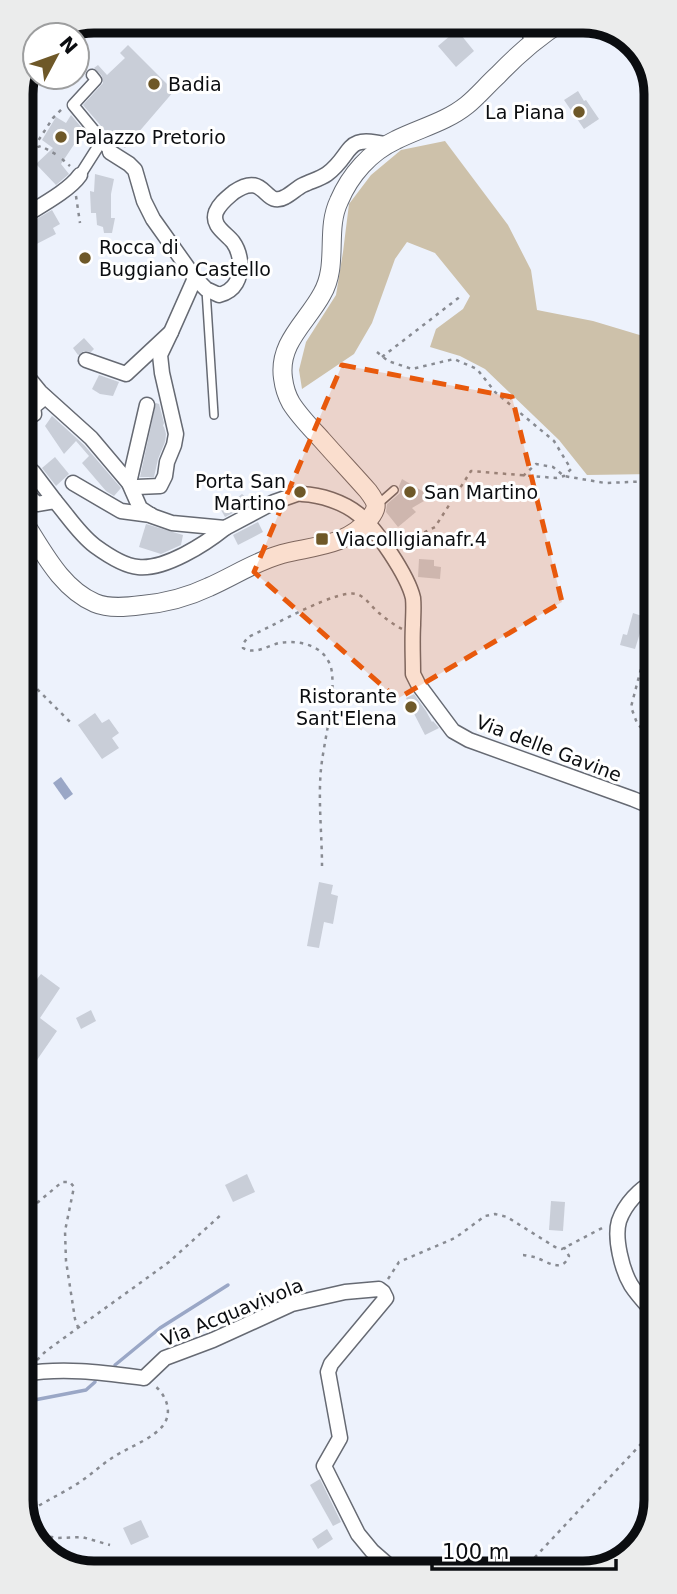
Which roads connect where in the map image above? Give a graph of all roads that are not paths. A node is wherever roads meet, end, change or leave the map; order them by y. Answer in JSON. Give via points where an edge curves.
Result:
{"nodes":[{"id":1,"x":530,"y":33,"type":"edge"},
{"id":2,"x":544,"y":33,"type":"edge"},
{"id":3,"x":532,"y":43,"type":"junction"},
{"id":4,"x":92,"y":75,"type":"dead end"},
{"id":5,"x":387,"y":145,"type":"junction"},
{"id":6,"x":106,"y":147,"type":"junction"},
{"id":7,"x":77,"y":179,"type":"joint"},
{"id":8,"x":33,"y":210,"type":"edge"},
{"id":9,"x":195,"y":278,"type":"junction"},
{"id":10,"x":206,"y":289,"type":"junction"},
{"id":11,"x":171,"y":332,"type":"junction"},
{"id":12,"x":86,"y":360,"type":"dead end"},
{"id":13,"x":33,"y":384,"type":"edge"},
{"id":14,"x":45,"y":397,"type":"junction"},
{"id":15,"x":147,"y":405,"type":"dead end"},
{"id":16,"x":33,"y":407,"type":"edge"},
{"id":17,"x":214,"y":415,"type":"dead end"},
{"id":18,"x":33,"y":472,"type":"edge"},
{"id":19,"x":73,"y":483,"type":"dead end"},
{"id":20,"x":131,"y":487,"type":"junction"},
{"id":21,"x":394,"y":489,"type":"dead end"},
{"id":22,"x":33,"y":500,"type":"edge"},
{"id":23,"x":55,"y":501,"type":"junction"},
{"id":24,"x":376,"y":506,"type":"junction"},
{"id":25,"x":152,"y":516,"type":"junction"},
{"id":26,"x":366,"y":522,"type":"junction"},
{"id":27,"x":225,"y":528,"type":"junction"},
{"id":28,"x":33,"y":535,"type":"edge"},
{"id":29,"x":644,"y":804,"type":"edge"},
{"id":30,"x":644,"y":1188,"type":"edge"},
{"id":31,"x":644,"y":1300,"type":"edge"},
{"id":32,"x":33,"y":1371,"type":"edge"},
{"id":33,"x":384,"y":1561,"type":"edge"}],
"edges":[{"from":1,"to":3,"type":"street"},
{"from":2,"to":3,"type":"street"},
{"from":3,"to":5,"type":"street","via":[[461,110]]},
{"from":4,"to":6,"type":"street","via":[[96,80],[73,105]]},
{"from":5,"to":10,"type":"street","via":[[367,141],[354,145],[330,172],[283,199],[270,197],[253,184],[224,199],[215,219],[233,242],[240,272],[225,294]]},
{"from":5,"to":24,"type":"street","via":[[360,168],[338,202],[328,282],[289,342],[282,367],[292,404]]},
{"from":6,"to":7,"type":"street"},
{"from":6,"to":9,"type":"street","via":[[135,170],[153,219]]},
{"from":7,"to":8,"type":"street"},
{"from":9,"to":10,"type":"street"},
{"from":9,"to":11,"type":"street"},
{"from":10,"to":17,"type":"lane"},
{"from":11,"to":12,"type":"street","via":[[126,374]]},
{"from":11,"to":20,"type":"street","via":[[160,355],[176,434],[174,445],[160,486]]},
{"from":13,"to":14,"type":"street"},
{"from":14,"to":16,"type":"street"},
{"from":14,"to":20,"type":"street","via":[[91,438]]},
{"from":15,"to":20,"type":"street"},
{"from":18,"to":23,"type":"street"},
{"from":19,"to":25,"type":"street","via":[[121,511]]},
{"from":20,"to":25,"type":"street","via":[[140,508]]},
{"from":21,"to":24,"type":"lane"},
{"from":22,"to":23,"type":"street","via":[[37,504]]},
{"from":23,"to":27,"type":"street","via":[[95,546],[139,568],[185,554]]},
{"from":24,"to":26,"type":"street"},
{"from":25,"to":27,"type":"street","via":[[172,523]]},
{"from":26,"to":27,"type":"street","name":"Via delle Gavine","via":[[335,501],[300,494]]},
{"from":26,"to":28,"type":"street","via":[[343,539],[267,558],[187,596],[110,607],[76,592]]},
{"from":26,"to":29,"type":"street","name":"Via delle Gavine","via":[[409,584],[413,674],[453,731]]},
{"from":30,"to":31,"type":"street","via":[[619,1223],[618,1244],[623,1268]]},
{"from":32,"to":33,"type":"street","name":"Via Acquavivola","via":[[144,1378],[165,1358],[292,1304],[345,1292],[381,1290],[386,1298],[383,1304],[328,1372],[340,1438],[324,1466],[358,1534]]}]}
